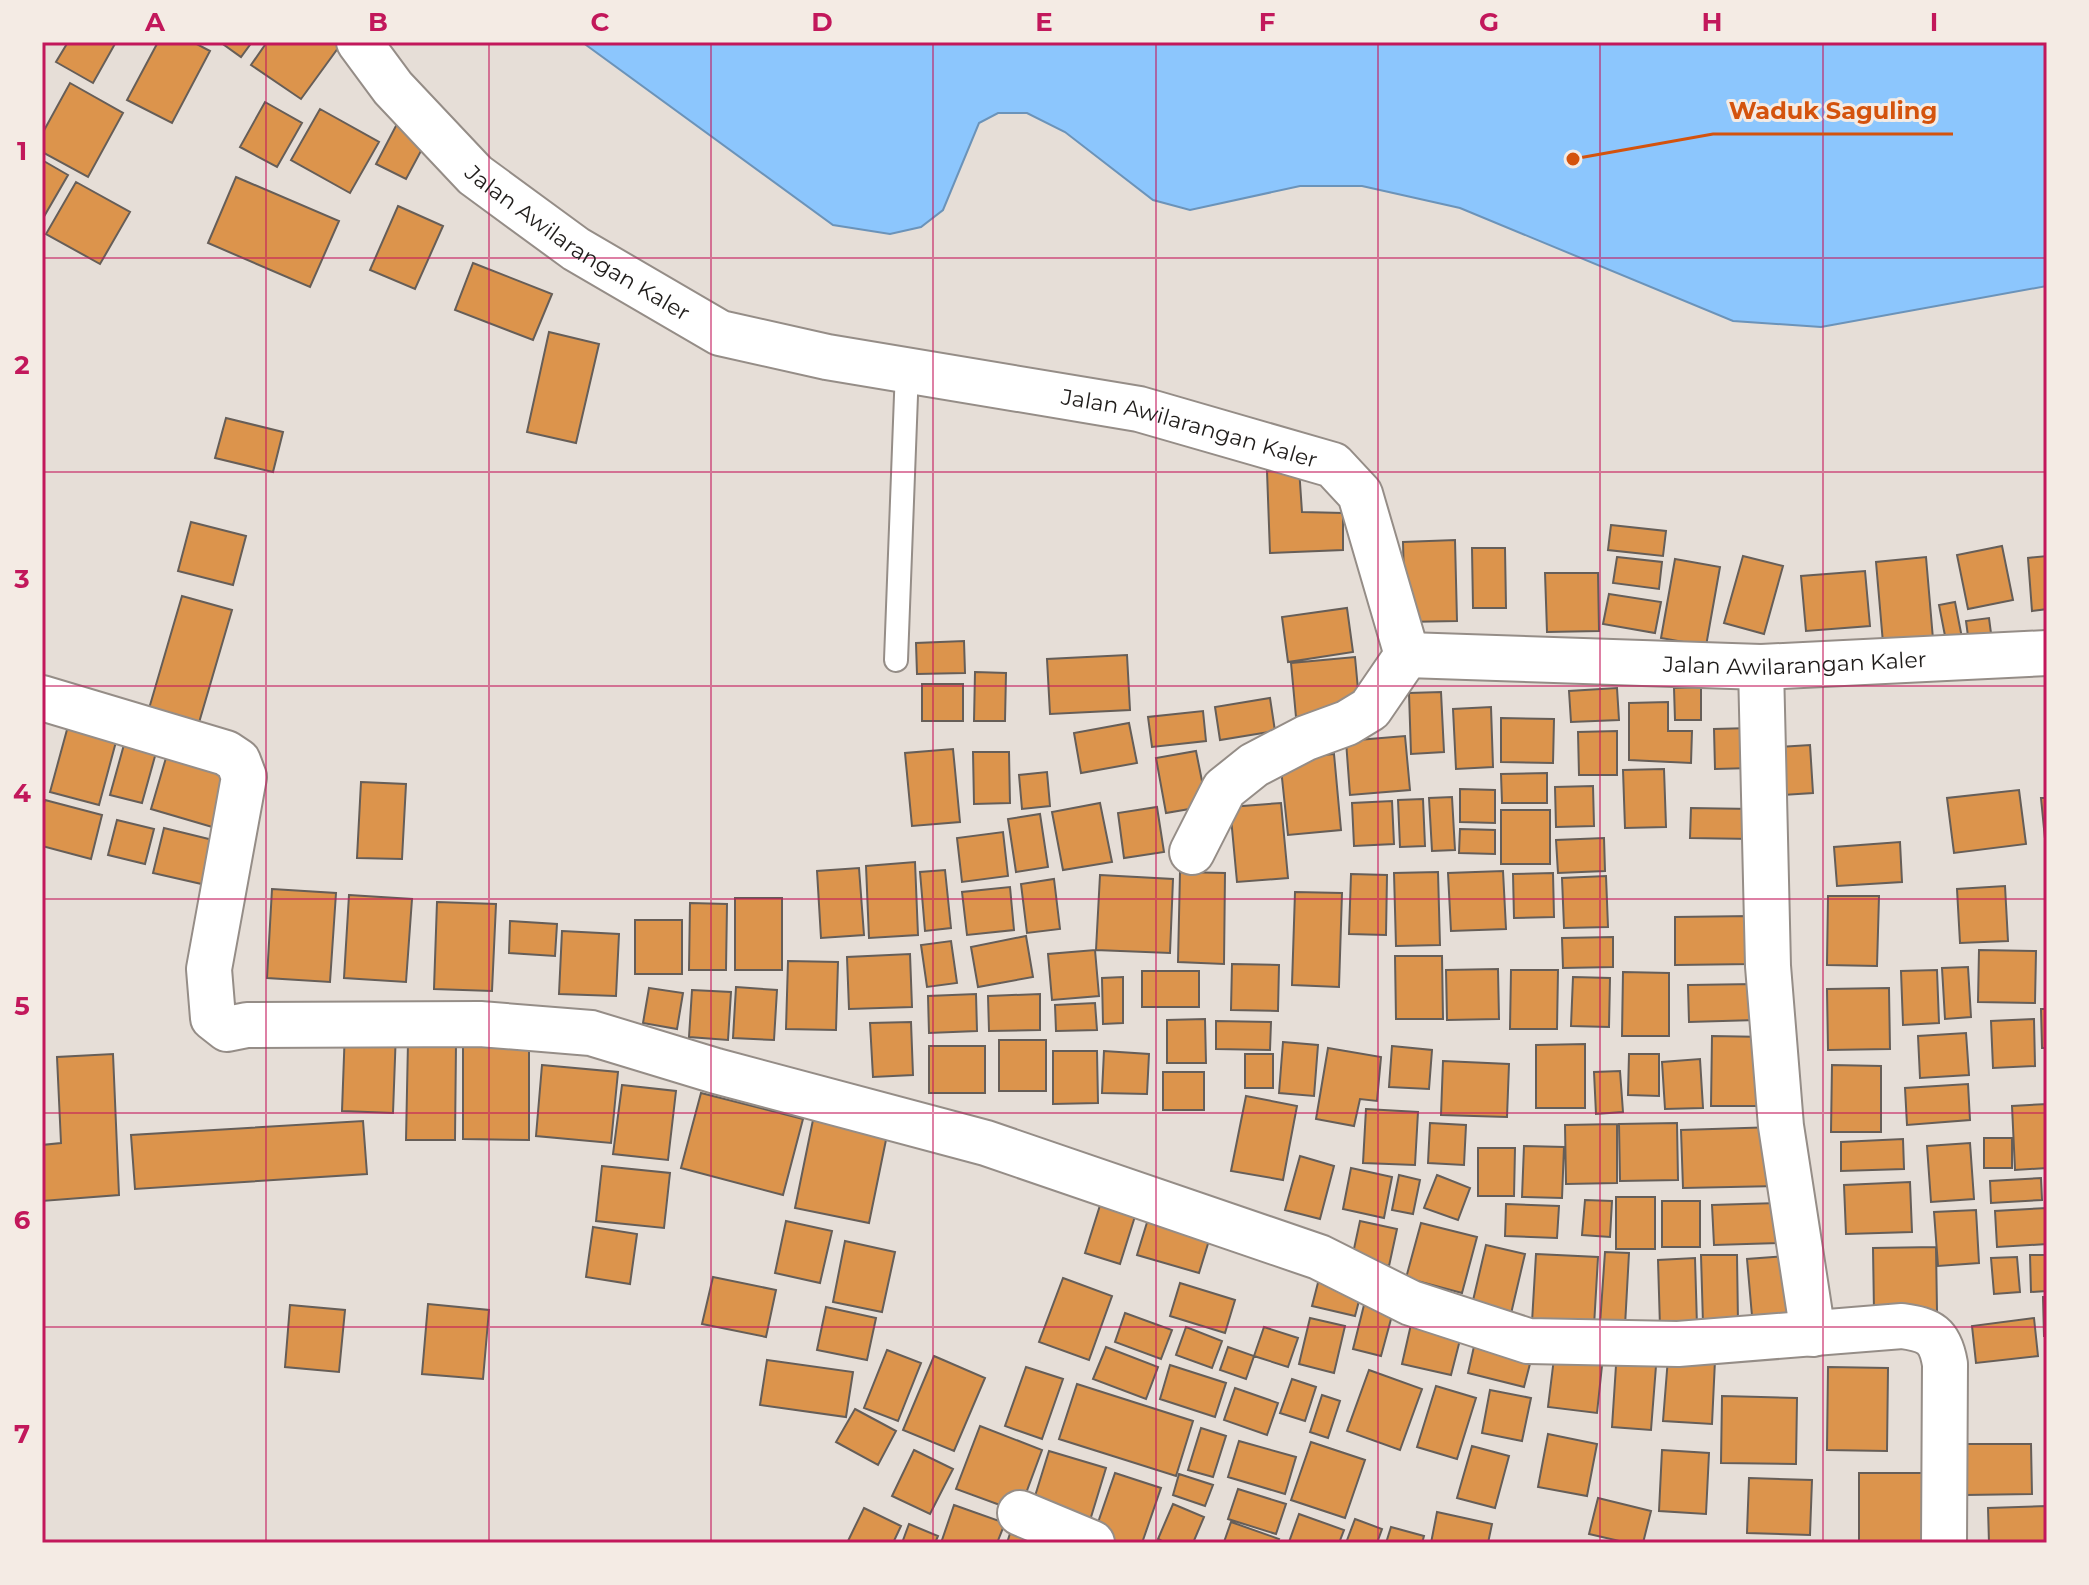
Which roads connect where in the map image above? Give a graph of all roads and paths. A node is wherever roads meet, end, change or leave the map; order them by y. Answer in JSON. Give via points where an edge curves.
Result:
{"nodes":[{"id":1,"x":359,"y":42,"type":"edge"},
{"id":2,"x":907,"y":369,"type":"junction"},
{"id":3,"x":2047,"y":653,"type":"edge"},
{"id":4,"x":1407,"y":655,"type":"junction"},
{"id":5,"x":896,"y":660,"type":"dead end"},
{"id":6,"x":1761,"y":667,"type":"junction"},
{"id":7,"x":42,"y":698,"type":"edge"},
{"id":8,"x":1192,"y":852,"type":"dead end"},
{"id":9,"x":1813,"y":1334,"type":"junction"},
{"id":10,"x":1020,"y":1513,"type":"dead end"},
{"id":11,"x":1092,"y":1543,"type":"edge"},
{"id":12,"x":1944,"y":1543,"type":"edge"}],
"edges":[{"from":1,"to":2,"type":"street","name":"Jalan Awilarangan Kaler","via":[[393,88],[475,175],[576,249],[720,333]]},
{"from":2,"to":4,"type":"street","name":"Jalan Awilarangan Kaler","via":[[1139,409],[1333,465],[1360,494]]},
{"from":2,"to":5,"type":"lane"},
{"from":3,"to":6,"type":"street","name":"Jalan Awilarangan Kaler"},
{"from":4,"to":6,"type":"street","name":"Jalan Awilarangan Kaler"},
{"from":4,"to":8,"type":"street","via":[[1370,709],[1254,765],[1224,789]]},
{"from":6,"to":9,"type":"street","via":[[1771,1010],[1781,1126]]},
{"from":7,"to":9,"type":"street","via":[[238,761],[244,777],[209,969],[213,1018],[227,1029],[480,1024],[591,1033],[986,1143],[1319,1257],[1411,1303],[1528,1341],[1678,1344]]},
{"from":9,"to":12,"type":"street","via":[[1902,1326],[1926,1330],[1942,1346]]},
{"from":10,"to":11,"type":"street"}]}
